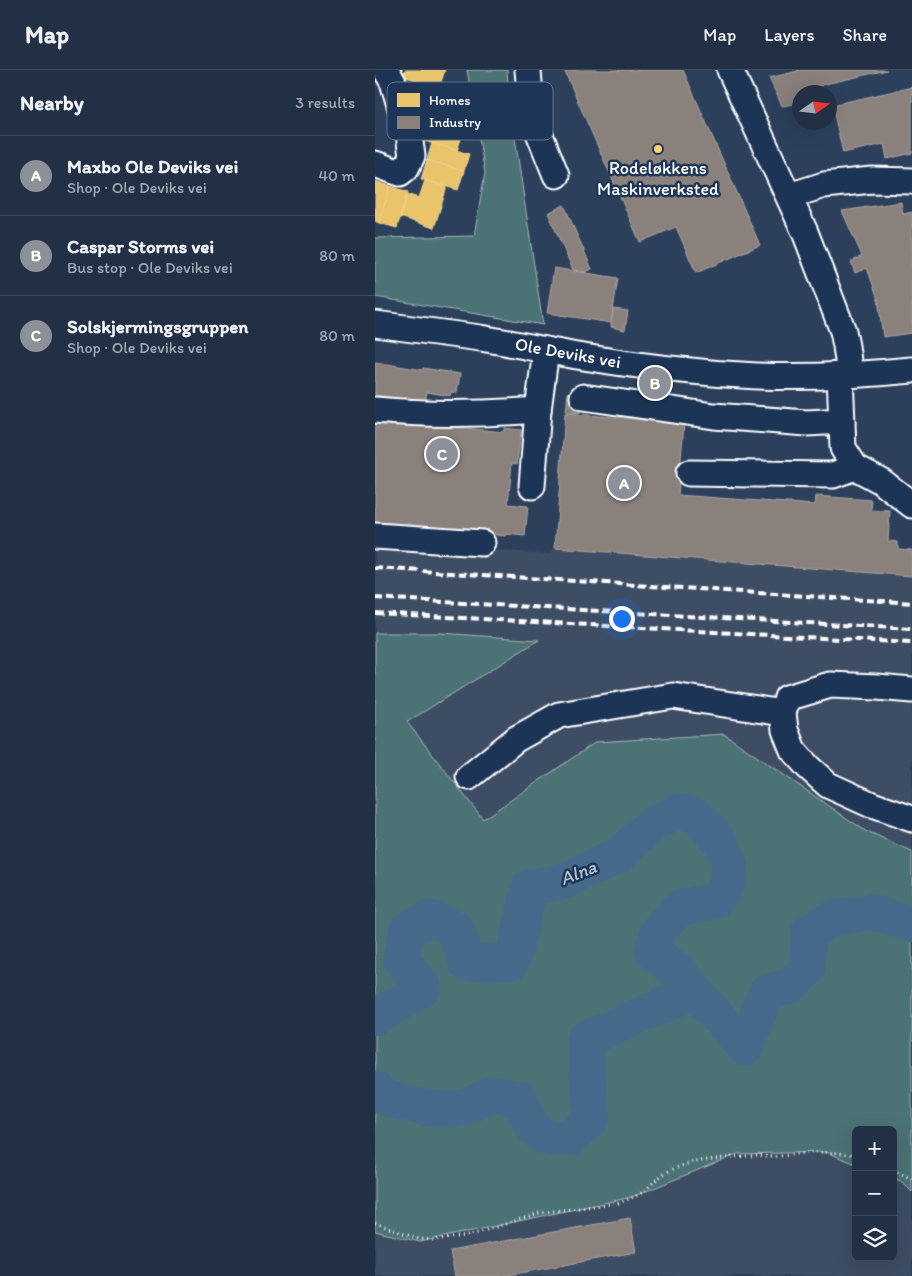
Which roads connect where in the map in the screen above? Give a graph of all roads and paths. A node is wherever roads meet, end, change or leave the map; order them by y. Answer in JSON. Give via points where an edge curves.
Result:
{"nodes":[{"id":1,"x":386,"y":70,"type":"edge"},
{"id":2,"x":730,"y":70,"type":"edge"},
{"id":3,"x":393,"y":82,"type":"edge"},
{"id":4,"x":410,"y":140,"type":"edge"},
{"id":5,"x":542,"y":140,"type":"edge"},
{"id":6,"x":375,"y":164,"type":"edge"},
{"id":7,"x":556,"y":174,"type":"dead end"},
{"id":8,"x":912,"y":181,"type":"edge"},
{"id":9,"x":789,"y":196,"type":"junction"},
{"id":10,"x":375,"y":324,"type":"edge"},
{"id":11,"x":547,"y":350,"type":"junction"},
{"id":12,"x":912,"y":370,"type":"edge"},
{"id":13,"x":845,"y":375,"type":"junction"},
{"id":14,"x":583,"y":397,"type":"dead end"},
{"id":15,"x":375,"y":410,"type":"edge"},
{"id":16,"x":538,"y":410,"type":"junction"},
{"id":17,"x":842,"y":421,"type":"junction"},
{"id":18,"x":855,"y":467,"type":"junction"},
{"id":19,"x":689,"y":473,"type":"dead end"},
{"id":20,"x":532,"y":486,"type":"dead end"},
{"id":21,"x":912,"y":505,"type":"edge"},
{"id":22,"x":375,"y":536,"type":"edge"},
{"id":23,"x":482,"y":543,"type":"dead end"},
{"id":24,"x":912,"y":690,"type":"edge"},
{"id":25,"x":783,"y":713,"type":"junction"},
{"id":26,"x":469,"y":777,"type":"dead end"},
{"id":27,"x":912,"y":819,"type":"edge"},
{"id":28,"x":852,"y":1154,"type":"edge"},
{"id":29,"x":895,"y":1171,"type":"edge"},
{"id":30,"x":912,"y":1179,"type":"edge"},
{"id":31,"x":375,"y":1223,"type":"edge"}],
"edges":[{"from":1,"to":3,"type":"street"},
{"from":2,"to":9,"type":"street"},
{"from":4,"to":6,"type":"street","via":[[413,156],[400,173]]},
{"from":5,"to":7,"type":"street"},
{"from":8,"to":9,"type":"street","via":[[872,180],[824,185]]},
{"from":9,"to":13,"type":"street","via":[[843,331]]},
{"from":10,"to":11,"type":"street","name":"Ole Deviks vei"},
{"from":11,"to":13,"type":"street","name":"Ole Deviks vei","via":[[648,367],[707,372],[758,376]]},
{"from":11,"to":16,"type":"street"},
{"from":12,"to":13,"type":"street","name":"Ole Deviks vei"},
{"from":13,"to":17,"type":"street"},
{"from":14,"to":17,"type":"street","via":[[714,416],[807,423]]},
{"from":15,"to":16,"type":"street","via":[[469,413]]},
{"from":16,"to":20,"type":"street"},
{"from":17,"to":18,"type":"street","via":[[843,448]]},
{"from":18,"to":19,"type":"street","via":[[833,475]]},
{"from":18,"to":21,"type":"street","via":[[881,481]]},
{"from":22,"to":23,"type":"street"},
{"from":24,"to":25,"type":"street","via":[[830,685],[787,698]]},
{"from":25,"to":26,"type":"street","via":[[673,696],[559,715],[516,739]]},
{"from":25,"to":27,"type":"street","via":[[785,730],[793,750],[828,785]]},
{"from":28,"to":31,"type":"path","via":[[711,1159],[665,1174],[631,1199],[618,1203],[539,1213],[481,1232],[450,1238],[419,1239]]},
{"from":29,"to":30,"type":"path"}]}
